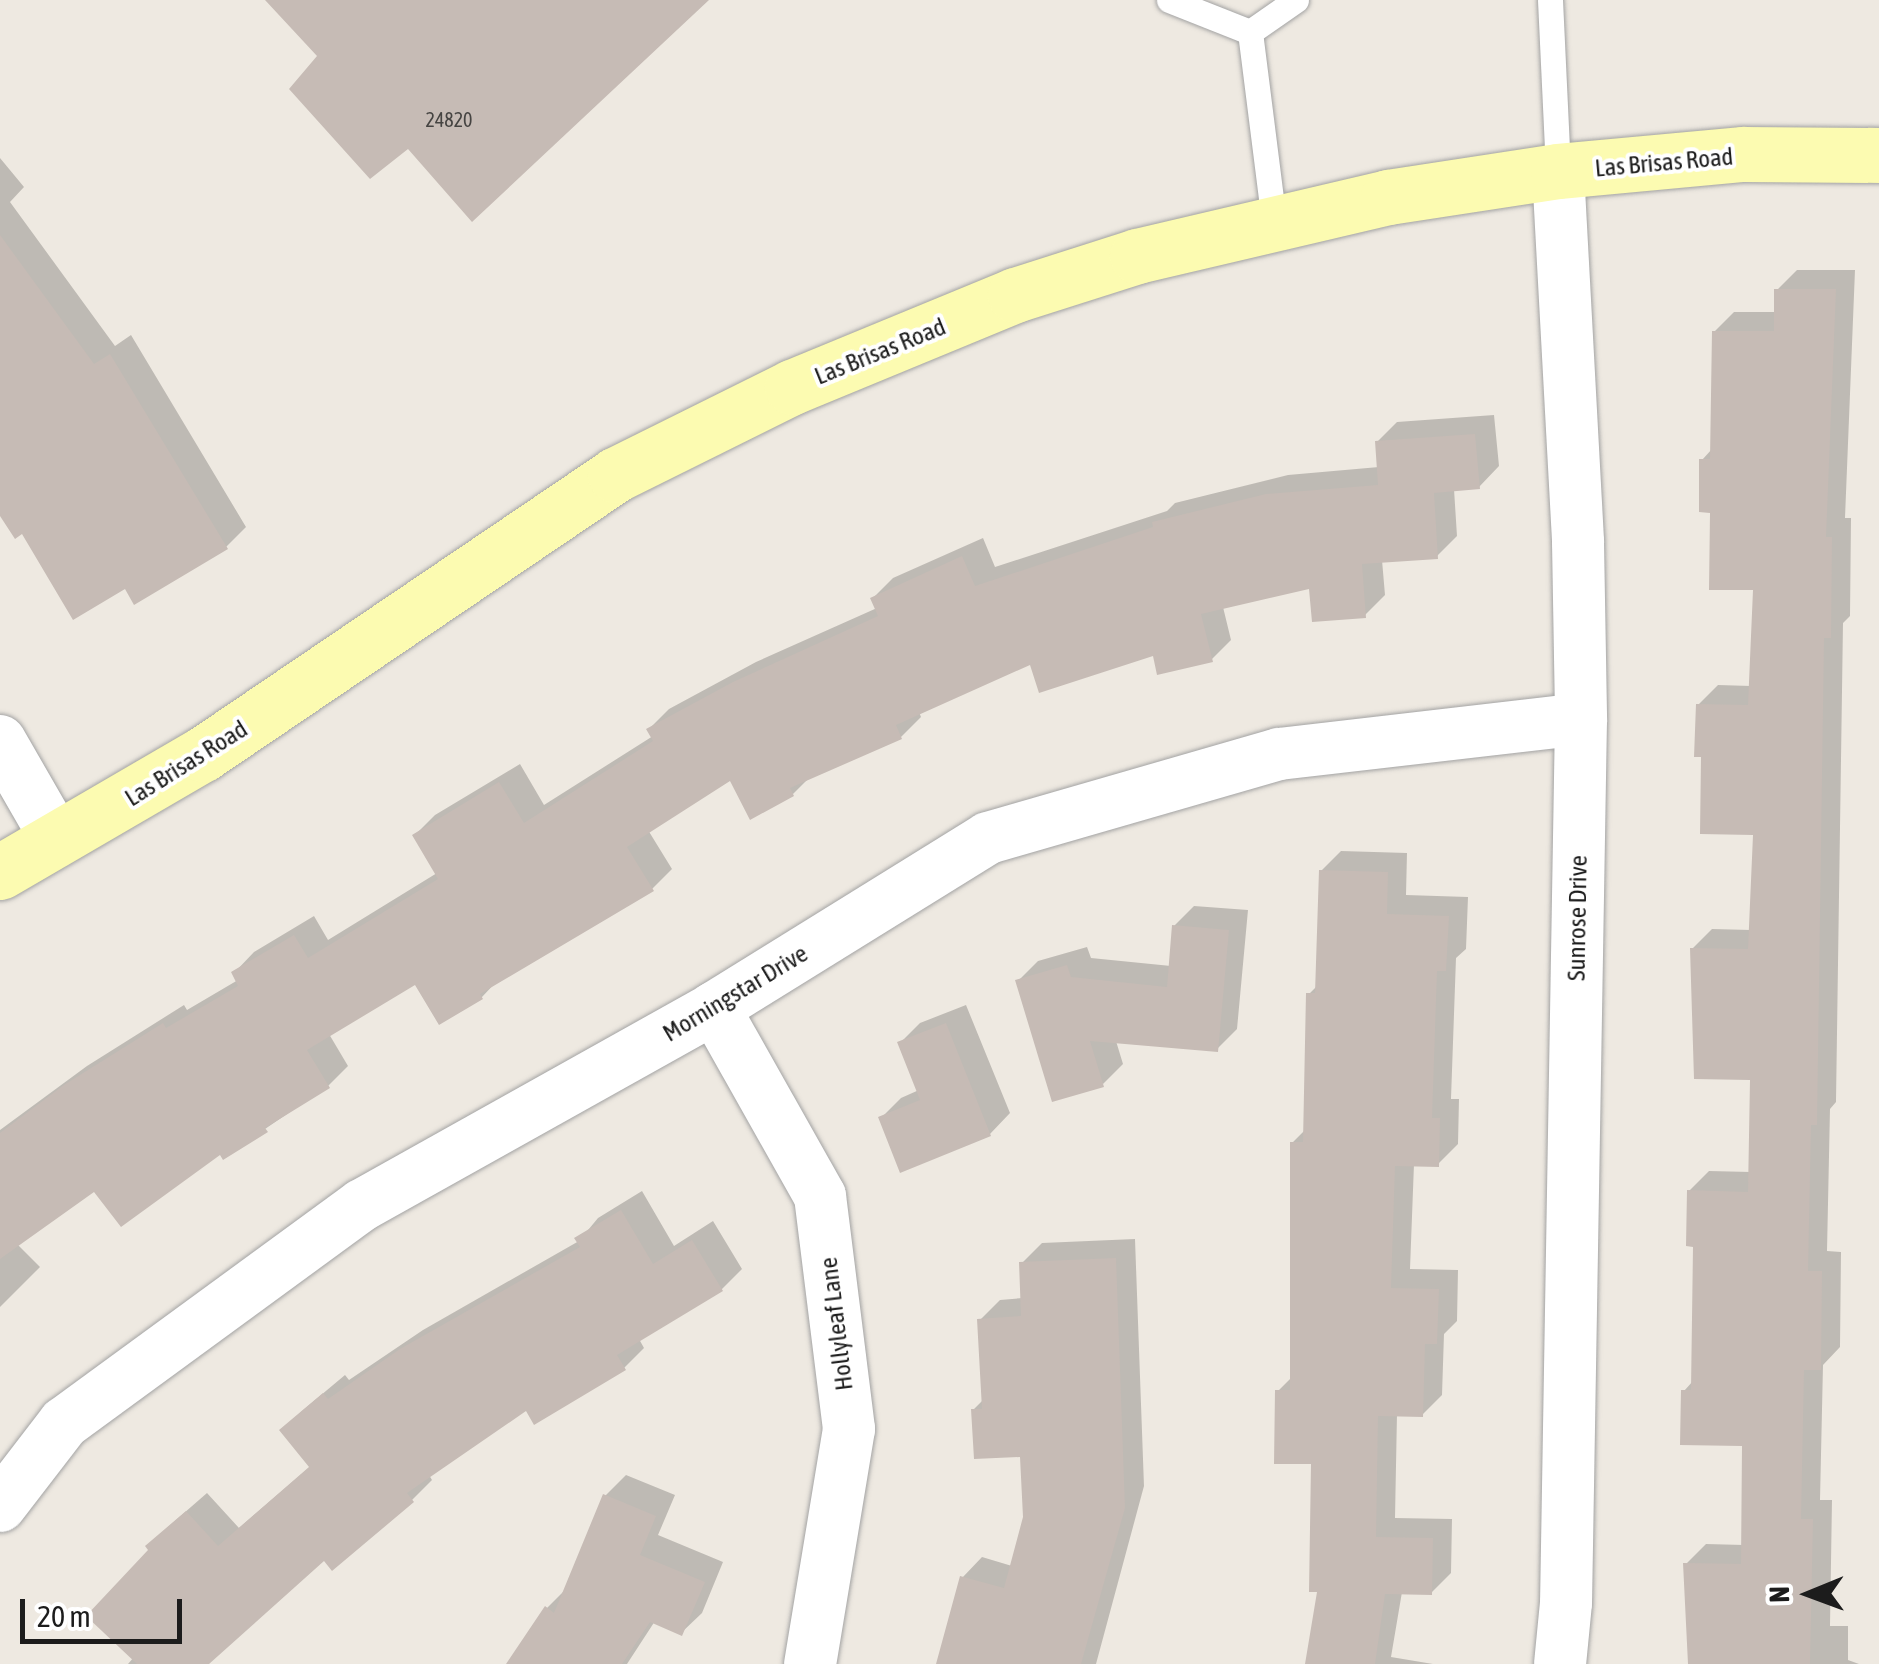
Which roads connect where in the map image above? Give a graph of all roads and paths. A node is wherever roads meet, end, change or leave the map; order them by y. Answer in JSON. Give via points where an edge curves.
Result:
{"nodes":[{"id":1,"x":1169,"y":0,"type":"edge"},
{"id":2,"x":1296,"y":0,"type":"edge"},
{"id":3,"x":1550,"y":0,"type":"edge"},
{"id":4,"x":1250,"y":32,"type":"junction"},
{"id":5,"x":1879,"y":155,"type":"edge"},
{"id":6,"x":1558,"y":171,"type":"junction"},
{"id":7,"x":1274,"y":222,"type":"junction"},
{"id":8,"x":1581,"y":719,"type":"junction"},
{"id":9,"x":0,"y":741,"type":"edge"},
{"id":10,"x":57,"y":840,"type":"junction"},
{"id":11,"x":0,"y":872,"type":"edge"},
{"id":12,"x":714,"y":1008,"type":"junction"},
{"id":13,"x":0,"y":1506,"type":"edge"},
{"id":14,"x":810,"y":1664,"type":"edge"},
{"id":15,"x":1560,"y":1664,"type":"edge"}],
"edges":[{"from":1,"to":4,"type":"lane"},
{"from":2,"to":4,"type":"lane"},
{"from":3,"to":6,"type":"lane"},
{"from":4,"to":7,"type":"lane"},
{"from":5,"to":6,"type":"street","name":"Las Brisas Road","via":[[1743,154]]},
{"from":6,"to":7,"type":"street","name":"Las Brisas Road"},
{"from":6,"to":8,"type":"street","name":"Sunrose Drive"},
{"from":7,"to":10,"type":"street","name":"Las Brisas Road","via":[[1015,295],[707,426],[615,475],[348,660]]},
{"from":8,"to":12,"type":"street","name":"Morningstar Drive","via":[[1280,754],[988,838]]},
{"from":8,"to":15,"type":"street","name":"Sunrose Drive"},
{"from":9,"to":10,"type":"street"},
{"from":10,"to":11,"type":"street","name":"Las Brisas Road"},
{"from":12,"to":13,"type":"street","name":"Morningstar Drive","via":[[362,1205],[64,1424]]},
{"from":12,"to":14,"type":"street","name":"Hollyleaf Lane","via":[[820,1196],[849,1429]]}]}
